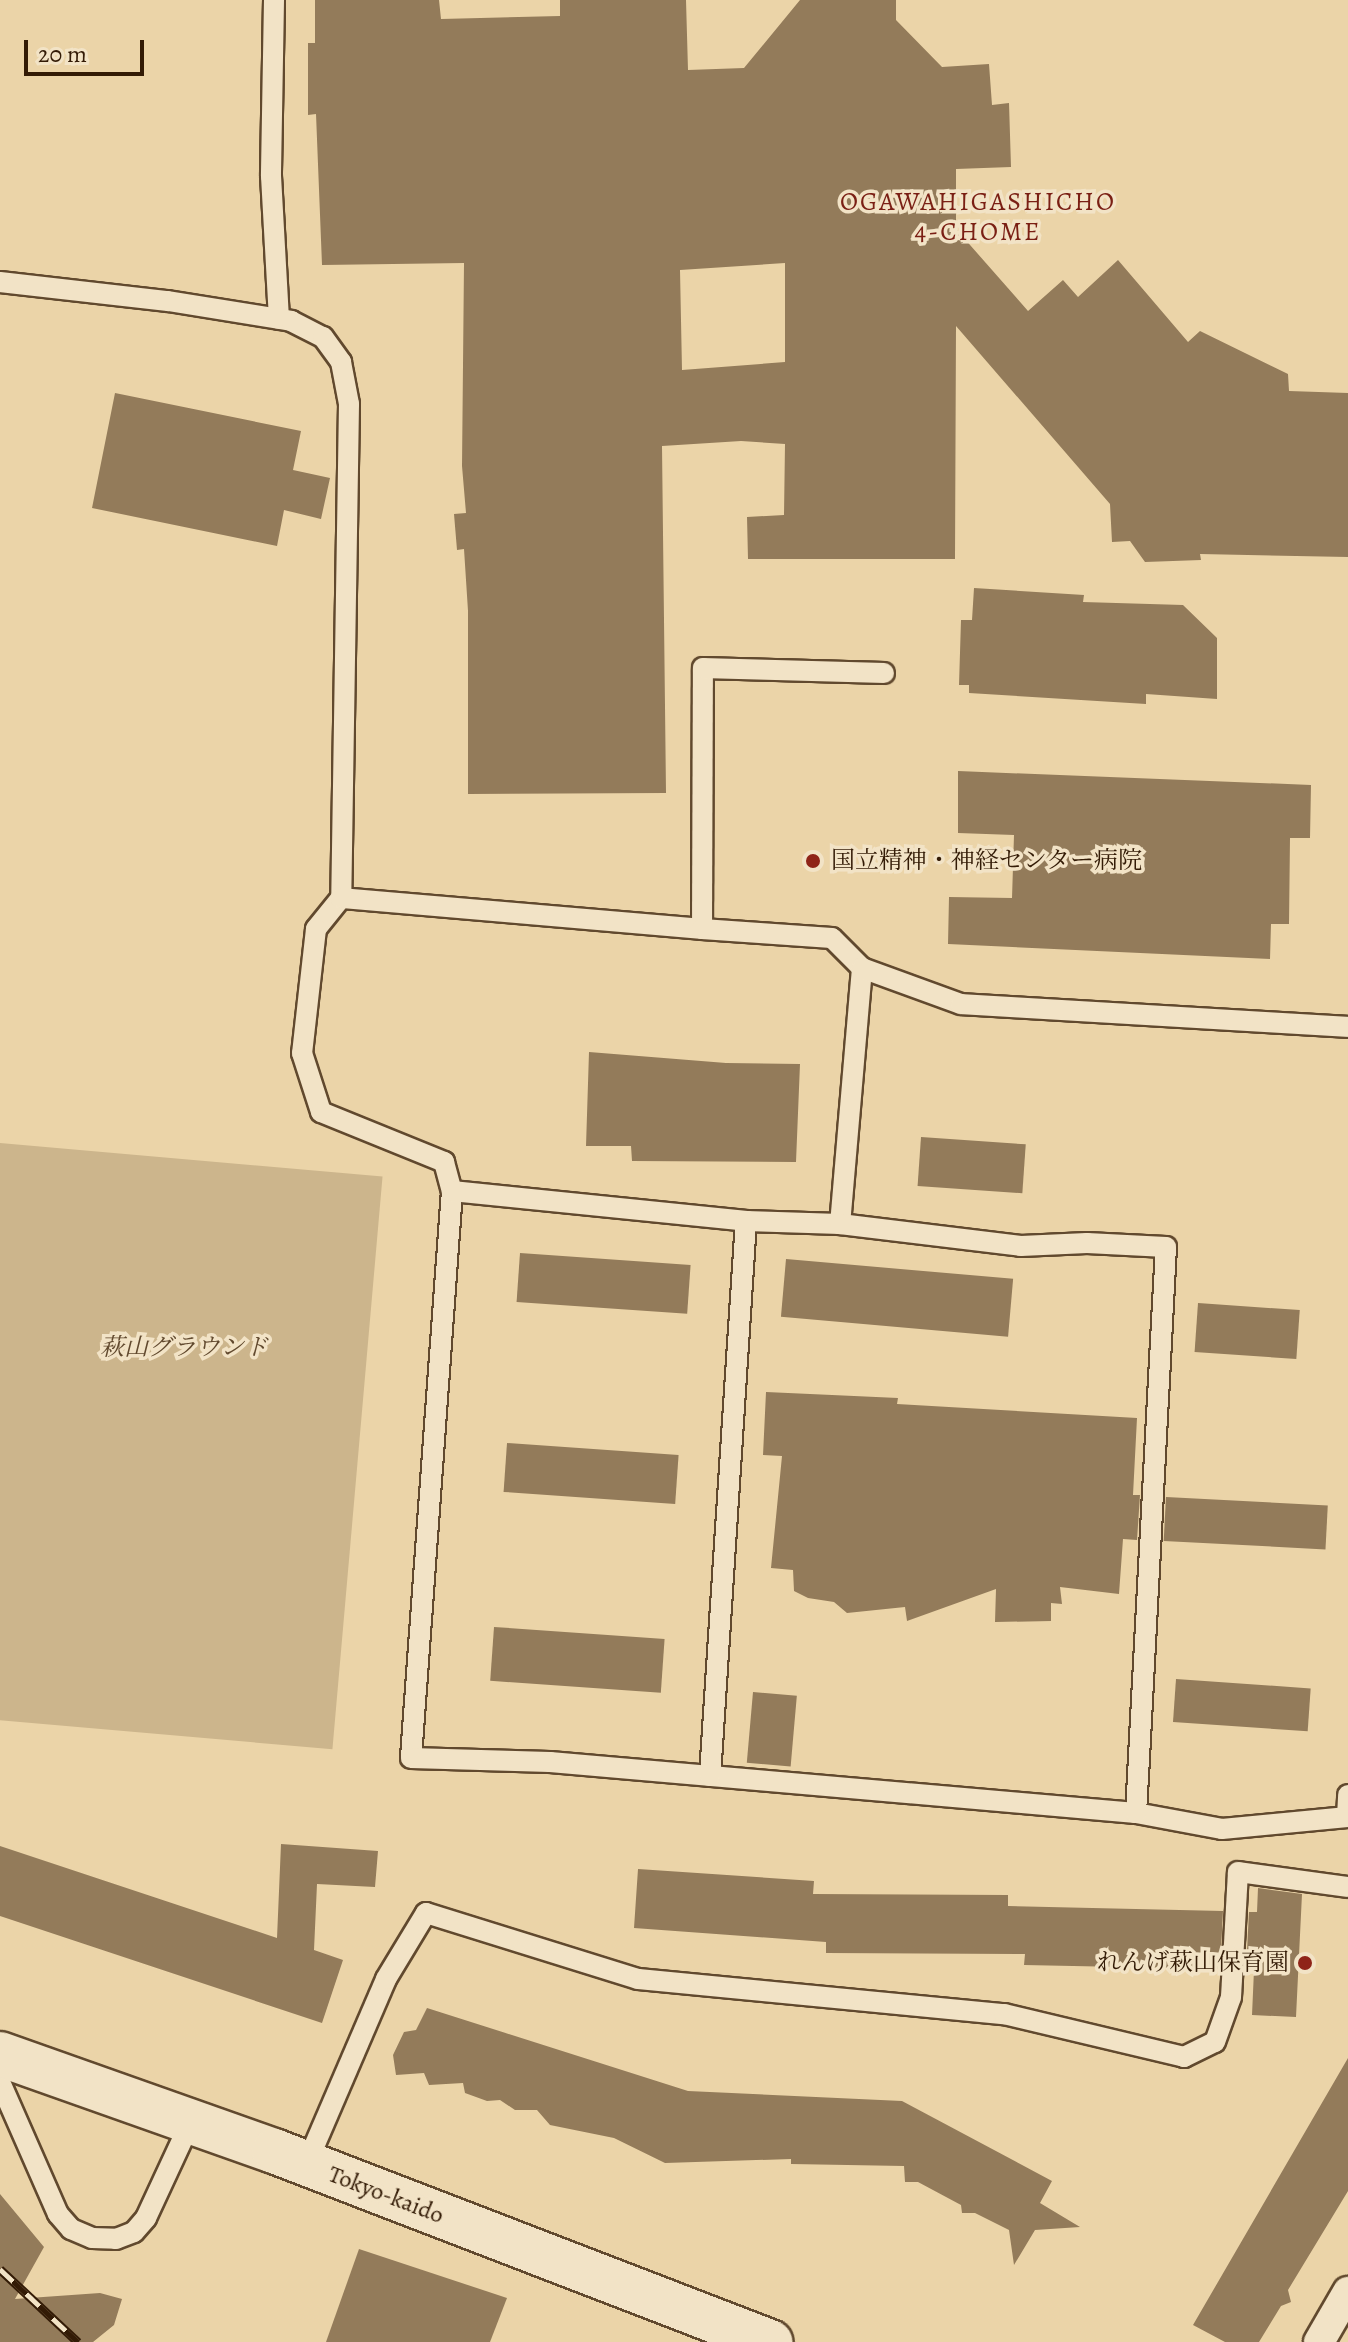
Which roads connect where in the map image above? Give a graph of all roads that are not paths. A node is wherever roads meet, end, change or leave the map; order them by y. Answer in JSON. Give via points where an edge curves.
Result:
{"nodes":[{"id":1,"x":274,"y":0,"type":"edge"},
{"id":2,"x":0,"y":282,"type":"edge"},
{"id":3,"x":279,"y":319,"type":"junction"},
{"id":4,"x":884,"y":673,"type":"dead end"},
{"id":5,"x":341,"y":898,"type":"junction"},
{"id":6,"x":702,"y":929,"type":"junction"},
{"id":7,"x":862,"y":968,"type":"junction"},
{"id":8,"x":1348,"y":1027,"type":"edge"},
{"id":9,"x":452,"y":1191,"type":"junction"},
{"id":10,"x":746,"y":1221,"type":"junction"},
{"id":11,"x":840,"y":1224,"type":"junction"},
{"id":12,"x":710,"y":1776,"type":"junction"},
{"id":13,"x":1348,"y":1795,"type":"edge"},
{"id":14,"x":1136,"y":1813,"type":"junction"},
{"id":15,"x":1348,"y":1887,"type":"edge"},
{"id":16,"x":0,"y":2054,"type":"edge"},
{"id":17,"x":0,"y":2082,"type":"edge"},
{"id":18,"x":190,"y":2123,"type":"junction"},
{"id":19,"x":306,"y":2165,"type":"junction"},
{"id":20,"x":1348,"y":2292,"type":"edge"},
{"id":21,"x":770,"y":2342,"type":"edge"},
{"id":22,"x":1319,"y":2342,"type":"edge"}],
"edges":[{"from":1,"to":3,"type":"lane","via":[[271,176]]},
{"from":2,"to":3,"type":"lane"},
{"from":3,"to":5,"type":"lane","via":[[323,337],[341,362],[349,404]]},
{"from":4,"to":6,"type":"lane","via":[[703,668]]},
{"from":5,"to":6,"type":"lane"},
{"from":5,"to":9,"type":"lane","via":[[316,929],[302,1053],[321,1112],[444,1162]]},
{"from":6,"to":7,"type":"lane","via":[[832,938]]},
{"from":7,"to":8,"type":"lane","via":[[961,1004]]},
{"from":7,"to":11,"type":"lane"},
{"from":9,"to":10,"type":"lane"},
{"from":9,"to":12,"type":"lane","via":[[411,1758],[550,1762]]},
{"from":10,"to":11,"type":"lane"},
{"from":10,"to":12,"type":"lane"},
{"from":11,"to":14,"type":"lane","via":[[1021,1246],[1166,1247]]},
{"from":12,"to":14,"type":"lane"},
{"from":13,"to":14,"type":"lane","via":[[1347,1817],[1222,1829]]},
{"from":15,"to":19,"type":"lane","via":[[1238,1872],[1231,1997],[1215,2042],[1184,2057],[1004,2014],[638,1979],[426,1913],[386,1979]]},
{"from":16,"to":18,"type":"street","name":"Tokyo-kaido"},
{"from":17,"to":18,"type":"lane","via":[[58,2214],[71,2229],[92,2238],[116,2239],[134,2232],[146,2218]]},
{"from":18,"to":19,"type":"street","name":"Tokyo-kaido"},
{"from":19,"to":21,"type":"street","name":"Tokyo-kaido"},
{"from":20,"to":22,"type":"street"}]}
